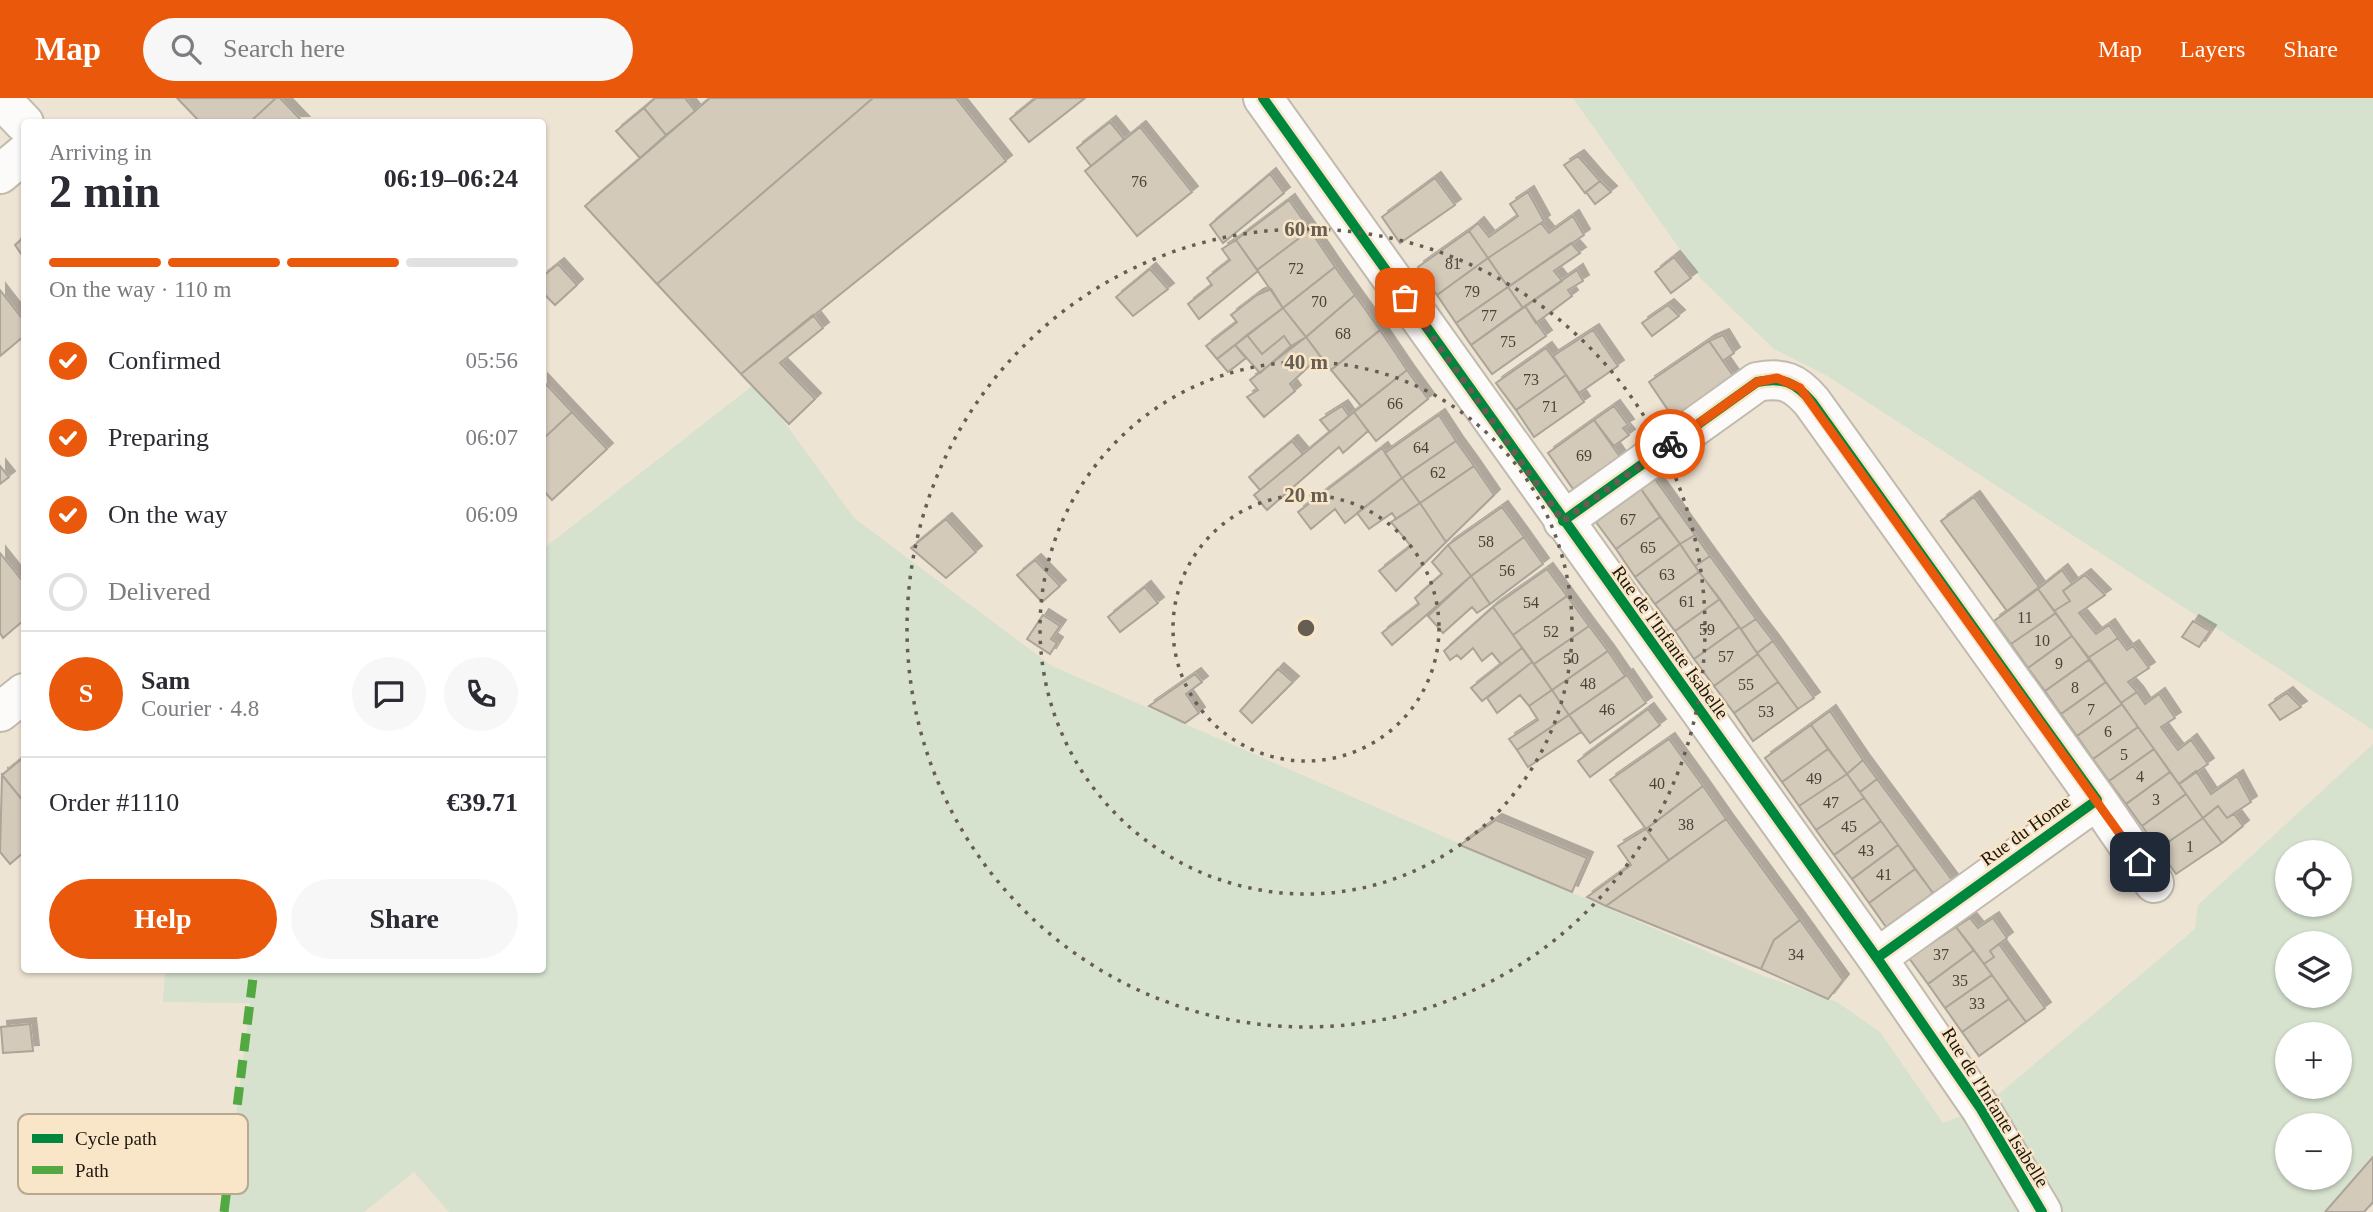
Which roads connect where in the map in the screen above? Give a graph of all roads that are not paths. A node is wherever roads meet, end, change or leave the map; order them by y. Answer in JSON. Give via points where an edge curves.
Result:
{"nodes":[{"id":1,"x":0,"y":98,"type":"edge"},
{"id":2,"x":1263,"y":98,"type":"edge"},
{"id":3,"x":21,"y":120,"type":"edge"},
{"id":4,"x":21,"y":156,"type":"edge"},
{"id":5,"x":0,"y":174,"type":"edge"},
{"id":6,"x":1563,"y":521,"type":"junction"},
{"id":7,"x":21,"y":695,"type":"edge"},
{"id":8,"x":0,"y":712,"type":"edge"},
{"id":9,"x":2097,"y":800,"type":"junction"},
{"id":10,"x":2154,"y":883,"type":"dead end"},
{"id":11,"x":1877,"y":958,"type":"junction"},
{"id":12,"x":2042,"y":1212,"type":"edge"}],
"edges":[{"from":1,"to":3,"type":"street"},
{"from":2,"to":6,"type":"street","name":"Rue de l'Infante Isabelle"},
{"from":4,"to":5,"type":"street"},
{"from":6,"to":9,"type":"street","name":"Rue du Home","via":[[1757,382],[1777,378],[1791,382],[1812,402]]},
{"from":6,"to":11,"type":"street","name":"Rue de l'Infante Isabelle"},
{"from":7,"to":8,"type":"street"},
{"from":9,"to":10,"type":"street","name":"Rue du Home"},
{"from":9,"to":11,"type":"street","name":"Rue du Home"},
{"from":11,"to":12,"type":"street","name":"Rue de l'Infante Isabelle","via":[[1981,1109]]}]}
